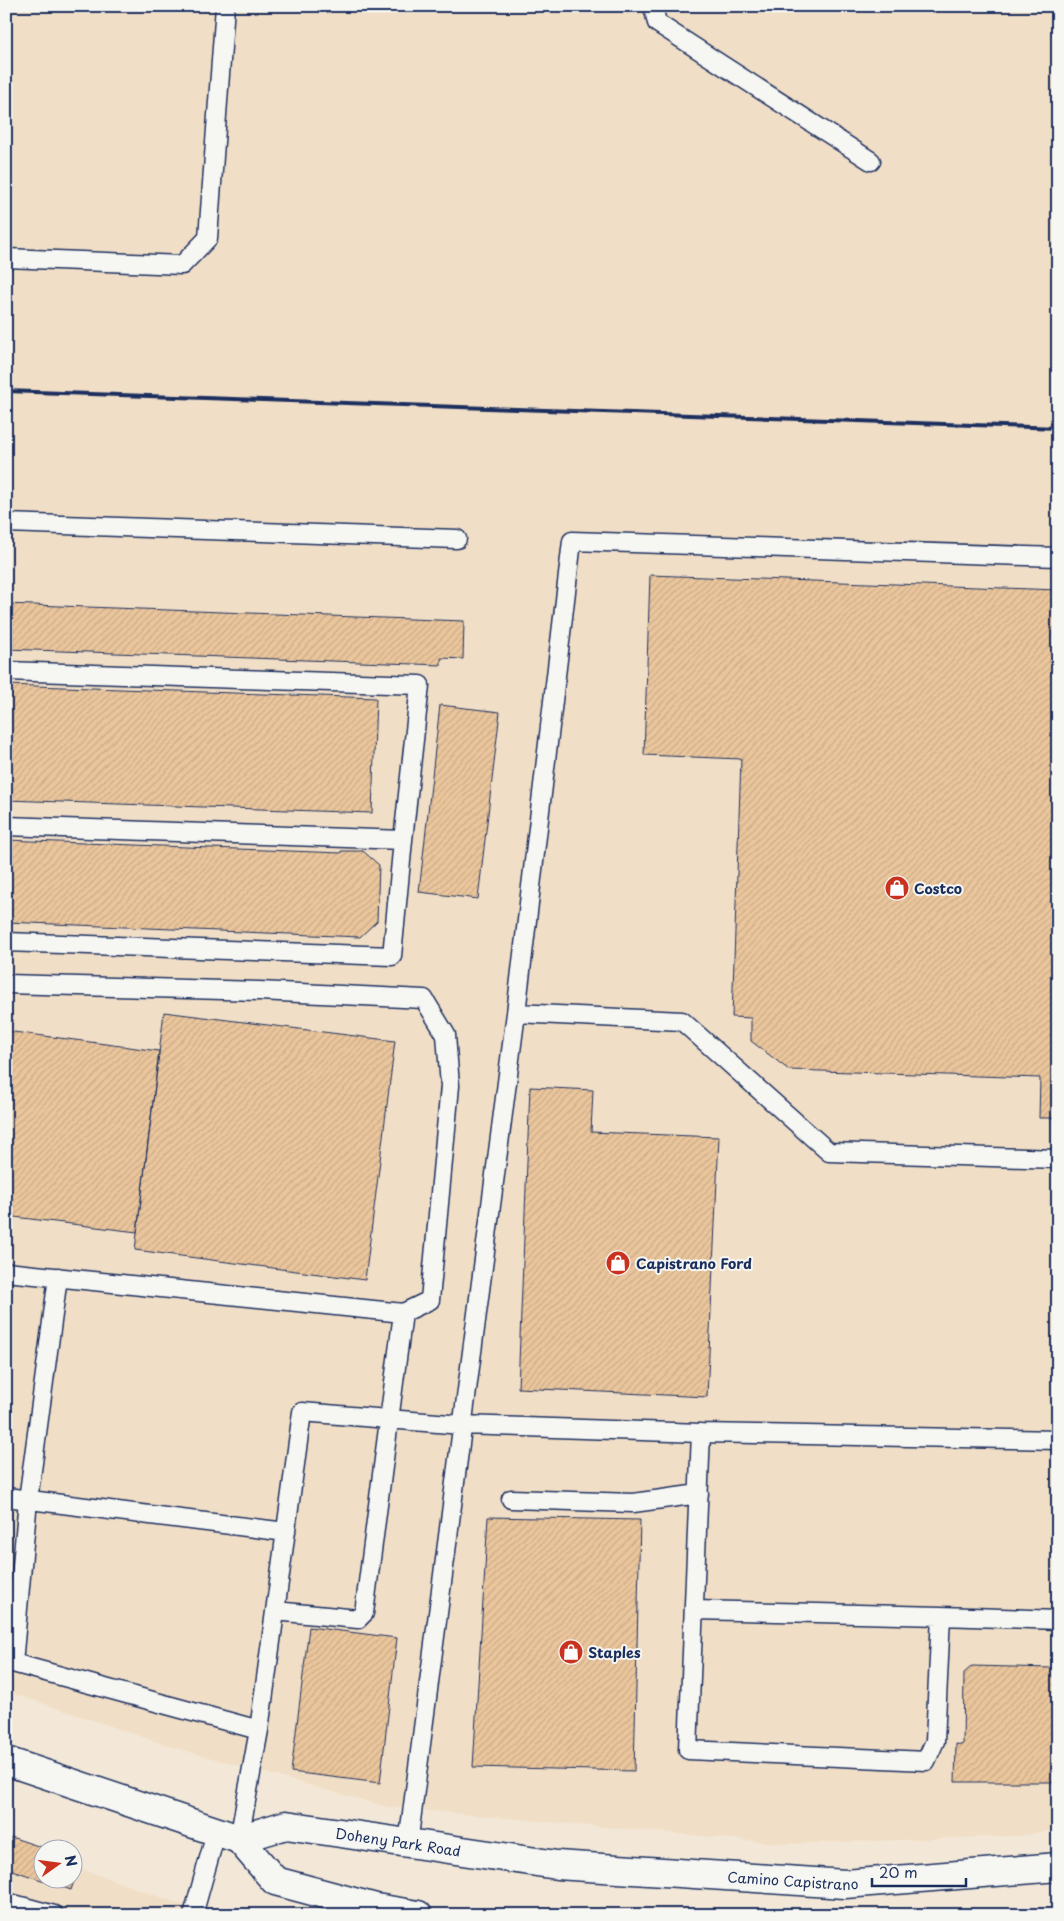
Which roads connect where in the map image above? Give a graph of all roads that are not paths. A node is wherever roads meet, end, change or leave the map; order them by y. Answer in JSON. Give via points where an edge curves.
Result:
{"nodes":[{"id":1,"x":226,"y":6,"type":"edge"},
{"id":2,"x":653,"y":6,"type":"edge"},
{"id":3,"x":872,"y":161,"type":"dead end"},
{"id":4,"x":6,"y":258,"type":"edge"},
{"id":5,"x":6,"y":523,"type":"edge"},
{"id":6,"x":457,"y":539,"type":"dead end"},
{"id":7,"x":1058,"y":557,"type":"edge"},
{"id":8,"x":6,"y":671,"type":"edge"},
{"id":9,"x":6,"y":826,"type":"edge"},
{"id":10,"x":403,"y":840,"type":"junction"},
{"id":11,"x":6,"y":942,"type":"edge"},
{"id":12,"x":6,"y":984,"type":"edge"},
{"id":13,"x":516,"y":1013,"type":"junction"},
{"id":14,"x":1058,"y":1159,"type":"edge"},
{"id":15,"x":6,"y":1272,"type":"edge"},
{"id":16,"x":58,"y":1277,"type":"junction"},
{"id":17,"x":402,"y":1313,"type":"junction"},
{"id":18,"x":389,"y":1418,"type":"junction"},
{"id":19,"x":462,"y":1425,"type":"junction"},
{"id":20,"x":701,"y":1433,"type":"junction"},
{"id":21,"x":1058,"y":1440,"type":"edge"},
{"id":22,"x":699,"y":1494,"type":"junction"},
{"id":23,"x":6,"y":1497,"type":"edge"},
{"id":24,"x":511,"y":1499,"type":"dead end"},
{"id":25,"x":28,"y":1500,"type":"junction"},
{"id":26,"x":286,"y":1532,"type":"junction"},
{"id":27,"x":694,"y":1610,"type":"junction"},
{"id":28,"x":275,"y":1611,"type":"junction"},
{"id":29,"x":941,"y":1616,"type":"junction"},
{"id":30,"x":1058,"y":1620,"type":"edge"},
{"id":31,"x":259,"y":1730,"type":"junction"},
{"id":32,"x":6,"y":1761,"type":"edge"},
{"id":33,"x":228,"y":1836,"type":"junction"},
{"id":34,"x":408,"y":1844,"type":"junction"},
{"id":35,"x":557,"y":1865,"type":"joint"},
{"id":36,"x":1058,"y":1867,"type":"edge"},
{"id":37,"x":6,"y":1902,"type":"edge"},
{"id":38,"x":54,"y":1915,"type":"edge"},
{"id":39,"x":193,"y":1915,"type":"edge"},
{"id":40,"x":418,"y":1915,"type":"edge"}],
"edges":[{"from":1,"to":4,"type":"lane","via":[[208,238],[182,265]]},
{"from":2,"to":3,"type":"lane","via":[[657,24]]},
{"from":5,"to":6,"type":"lane"},
{"from":7,"to":13,"type":"lane","via":[[572,541]]},
{"from":8,"to":10,"type":"lane","via":[[420,685]]},
{"from":9,"to":10,"type":"lane"},
{"from":10,"to":11,"type":"lane","via":[[392,956]]},
{"from":12,"to":17,"type":"lane","via":[[424,999],[446,1035],[450,1086],[430,1300]]},
{"from":13,"to":14,"type":"lane","via":[[682,1021],[829,1152]]},
{"from":13,"to":19,"type":"lane"},
{"from":15,"to":16,"type":"lane"},
{"from":16,"to":17,"type":"lane"},
{"from":16,"to":25,"type":"lane"},
{"from":17,"to":18,"type":"lane"},
{"from":18,"to":19,"type":"lane"},
{"from":18,"to":26,"type":"lane","via":[[302,1412]]},
{"from":18,"to":28,"type":"lane","via":[[364,1613],[358,1619]]},
{"from":19,"to":20,"type":"lane"},
{"from":19,"to":34,"type":"lane"},
{"from":20,"to":21,"type":"lane"},
{"from":20,"to":22,"type":"lane"},
{"from":22,"to":24,"type":"lane","via":[[633,1503]]},
{"from":22,"to":27,"type":"lane"},
{"from":23,"to":25,"type":"lane"},
{"from":25,"to":26,"type":"lane"},
{"from":25,"to":31,"type":"lane","via":[[13,1662]]},
{"from":26,"to":28,"type":"lane"},
{"from":27,"to":29,"type":"lane"},
{"from":27,"to":29,"type":"lane","via":[[688,1750],[926,1761],[935,1740]]},
{"from":28,"to":31,"type":"lane"},
{"from":29,"to":30,"type":"lane"},
{"from":31,"to":33,"type":"lane"},
{"from":32,"to":33,"type":"main road"},
{"from":33,"to":34,"type":"main road","name":"Doheny Park Road","via":[[286,1825]]},
{"from":33,"to":39,"type":"lane"},
{"from":33,"to":40,"type":"main road","via":[[275,1881],[376,1908]]},
{"from":34,"to":35,"type":"main road","name":"Doheny Park Road"},
{"from":35,"to":36,"type":"main road","name":"Camino Capistrano","via":[[846,1884]]},
{"from":37,"to":38,"type":"lane"}]}
